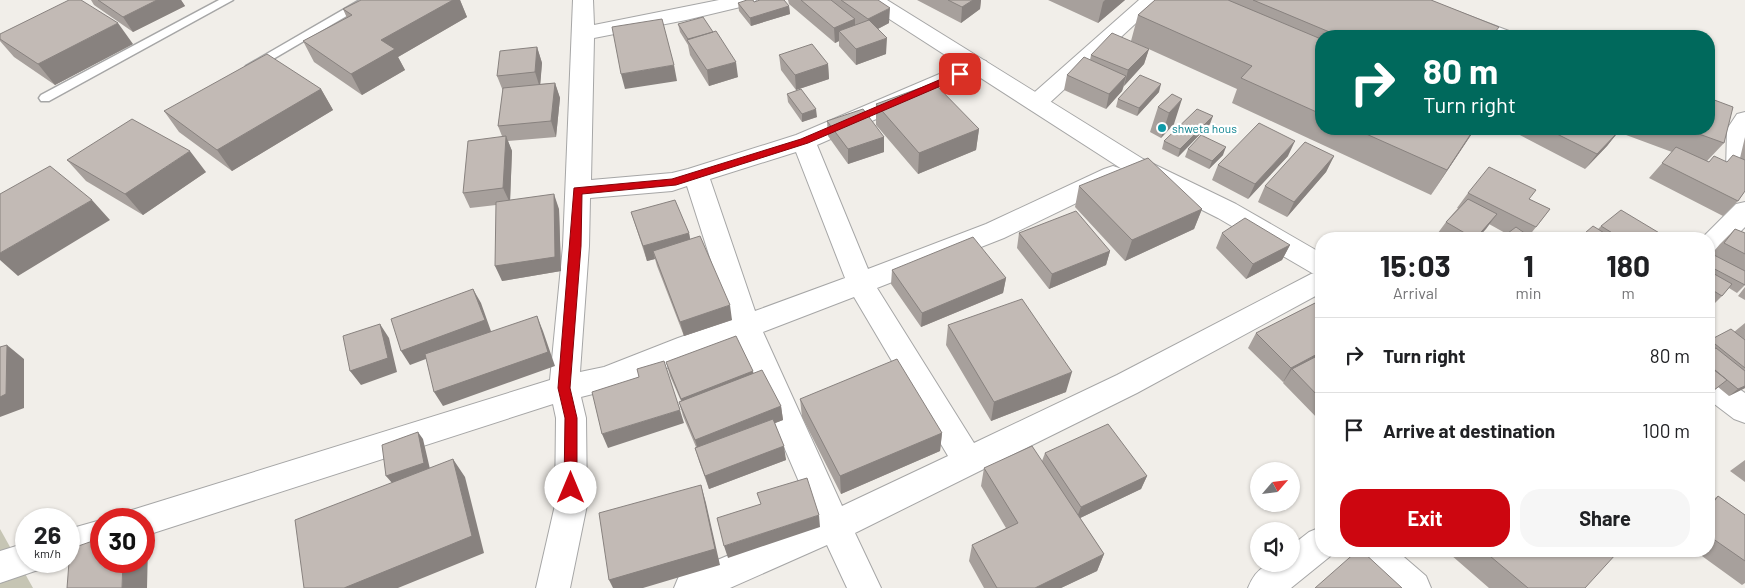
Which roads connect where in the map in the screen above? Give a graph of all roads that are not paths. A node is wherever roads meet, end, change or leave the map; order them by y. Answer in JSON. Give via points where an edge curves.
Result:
{"nodes":[{"id":1,"x":227,"y":0,"type":"edge"},
{"id":2,"x":368,"y":0,"type":"edge"},
{"id":3,"x":583,"y":0,"type":"edge"},
{"id":4,"x":746,"y":0,"type":"edge"},
{"id":5,"x":873,"y":0,"type":"edge"},
{"id":6,"x":1151,"y":0,"type":"edge"},
{"id":7,"x":1408,"y":0,"type":"edge"},
{"id":8,"x":1486,"y":30,"type":"edge"},
{"id":9,"x":583,"y":32,"type":"junction"},
{"id":10,"x":978,"y":66,"type":"junction"},
{"id":11,"x":246,"y":70,"type":"edge"},
{"id":12,"x":45,"y":98,"type":"dead end"},
{"id":13,"x":1036,"y":103,"type":"junction"},
{"id":14,"x":1716,"y":120,"type":"edge"},
{"id":15,"x":1742,"y":124,"type":"edge"},
{"id":16,"x":804,"y":141,"type":"junction"},
{"id":17,"x":1134,"y":165,"type":"junction"},
{"id":18,"x":1745,"y":174,"type":"edge"},
{"id":19,"x":696,"y":175,"type":"junction"},
{"id":20,"x":577,"y":190,"type":"junction"},
{"id":21,"x":1745,"y":211,"type":"edge"},
{"id":22,"x":1715,"y":241,"type":"edge"},
{"id":23,"x":1315,"y":262,"type":"edge"},
{"id":24,"x":860,"y":283,"type":"junction"},
{"id":25,"x":1315,"y":284,"type":"edge"},
{"id":26,"x":746,"y":325,"type":"junction"},
{"id":27,"x":1715,"y":387,"type":"edge"},
{"id":28,"x":564,"y":388,"type":"junction"},
{"id":29,"x":1741,"y":402,"type":"edge"},
{"id":30,"x":968,"y":462,"type":"junction"},
{"id":31,"x":155,"y":518,"type":"edge"},
{"id":32,"x":834,"y":526,"type":"junction"},
{"id":33,"x":1315,"y":548,"type":"edge"},
{"id":34,"x":1379,"y":557,"type":"edge"},
{"id":35,"x":15,"y":562,"type":"edge"},
{"id":36,"x":0,"y":567,"type":"edge"},
{"id":37,"x":553,"y":588,"type":"edge"},
{"id":38,"x":690,"y":588,"type":"edge"},
{"id":39,"x":864,"y":588,"type":"edge"},
{"id":40,"x":1265,"y":588,"type":"edge"},
{"id":41,"x":1414,"y":588,"type":"edge"}],
"edges":[{"from":1,"to":12,"type":"lane"},
{"from":2,"to":11,"type":"lane"},
{"from":3,"to":9,"type":"street"},
{"from":4,"to":9,"type":"street"},
{"from":5,"to":10,"type":"street"},
{"from":6,"to":13,"type":"street"},
{"from":7,"to":8,"type":"street"},
{"from":9,"to":20,"type":"street"},
{"from":10,"to":13,"type":"street"},
{"from":10,"to":16,"type":"street"},
{"from":13,"to":17,"type":"street"},
{"from":14,"to":15,"type":"street"},
{"from":15,"to":18,"type":"street","via":[[1738,172]]},
{"from":16,"to":19,"type":"street"},
{"from":16,"to":24,"type":"street"},
{"from":17,"to":23,"type":"street","via":[[1227,211]]},
{"from":17,"to":24,"type":"street","via":[[995,231]]},
{"from":19,"to":20,"type":"street","via":[[672,182]]},
{"from":19,"to":26,"type":"street"},
{"from":20,"to":28,"type":"street","via":[[576,246]]},
{"from":21,"to":22,"type":"street"},
{"from":24,"to":26,"type":"street"},
{"from":24,"to":30,"type":"street"},
{"from":25,"to":30,"type":"street","via":[[1127,384]]},
{"from":26,"to":28,"type":"street","via":[[607,379]]},
{"from":26,"to":32,"type":"street"},
{"from":27,"to":29,"type":"street"},
{"from":28,"to":31,"type":"street"},
{"from":28,"to":37,"type":"street","via":[[571,418],[571,505]]},
{"from":30,"to":32,"type":"street"},
{"from":32,"to":38,"type":"street"},
{"from":32,"to":39,"type":"street"},
{"from":33,"to":40,"type":"street"},
{"from":34,"to":41,"type":"street"},
{"from":35,"to":36,"type":"street"}]}
